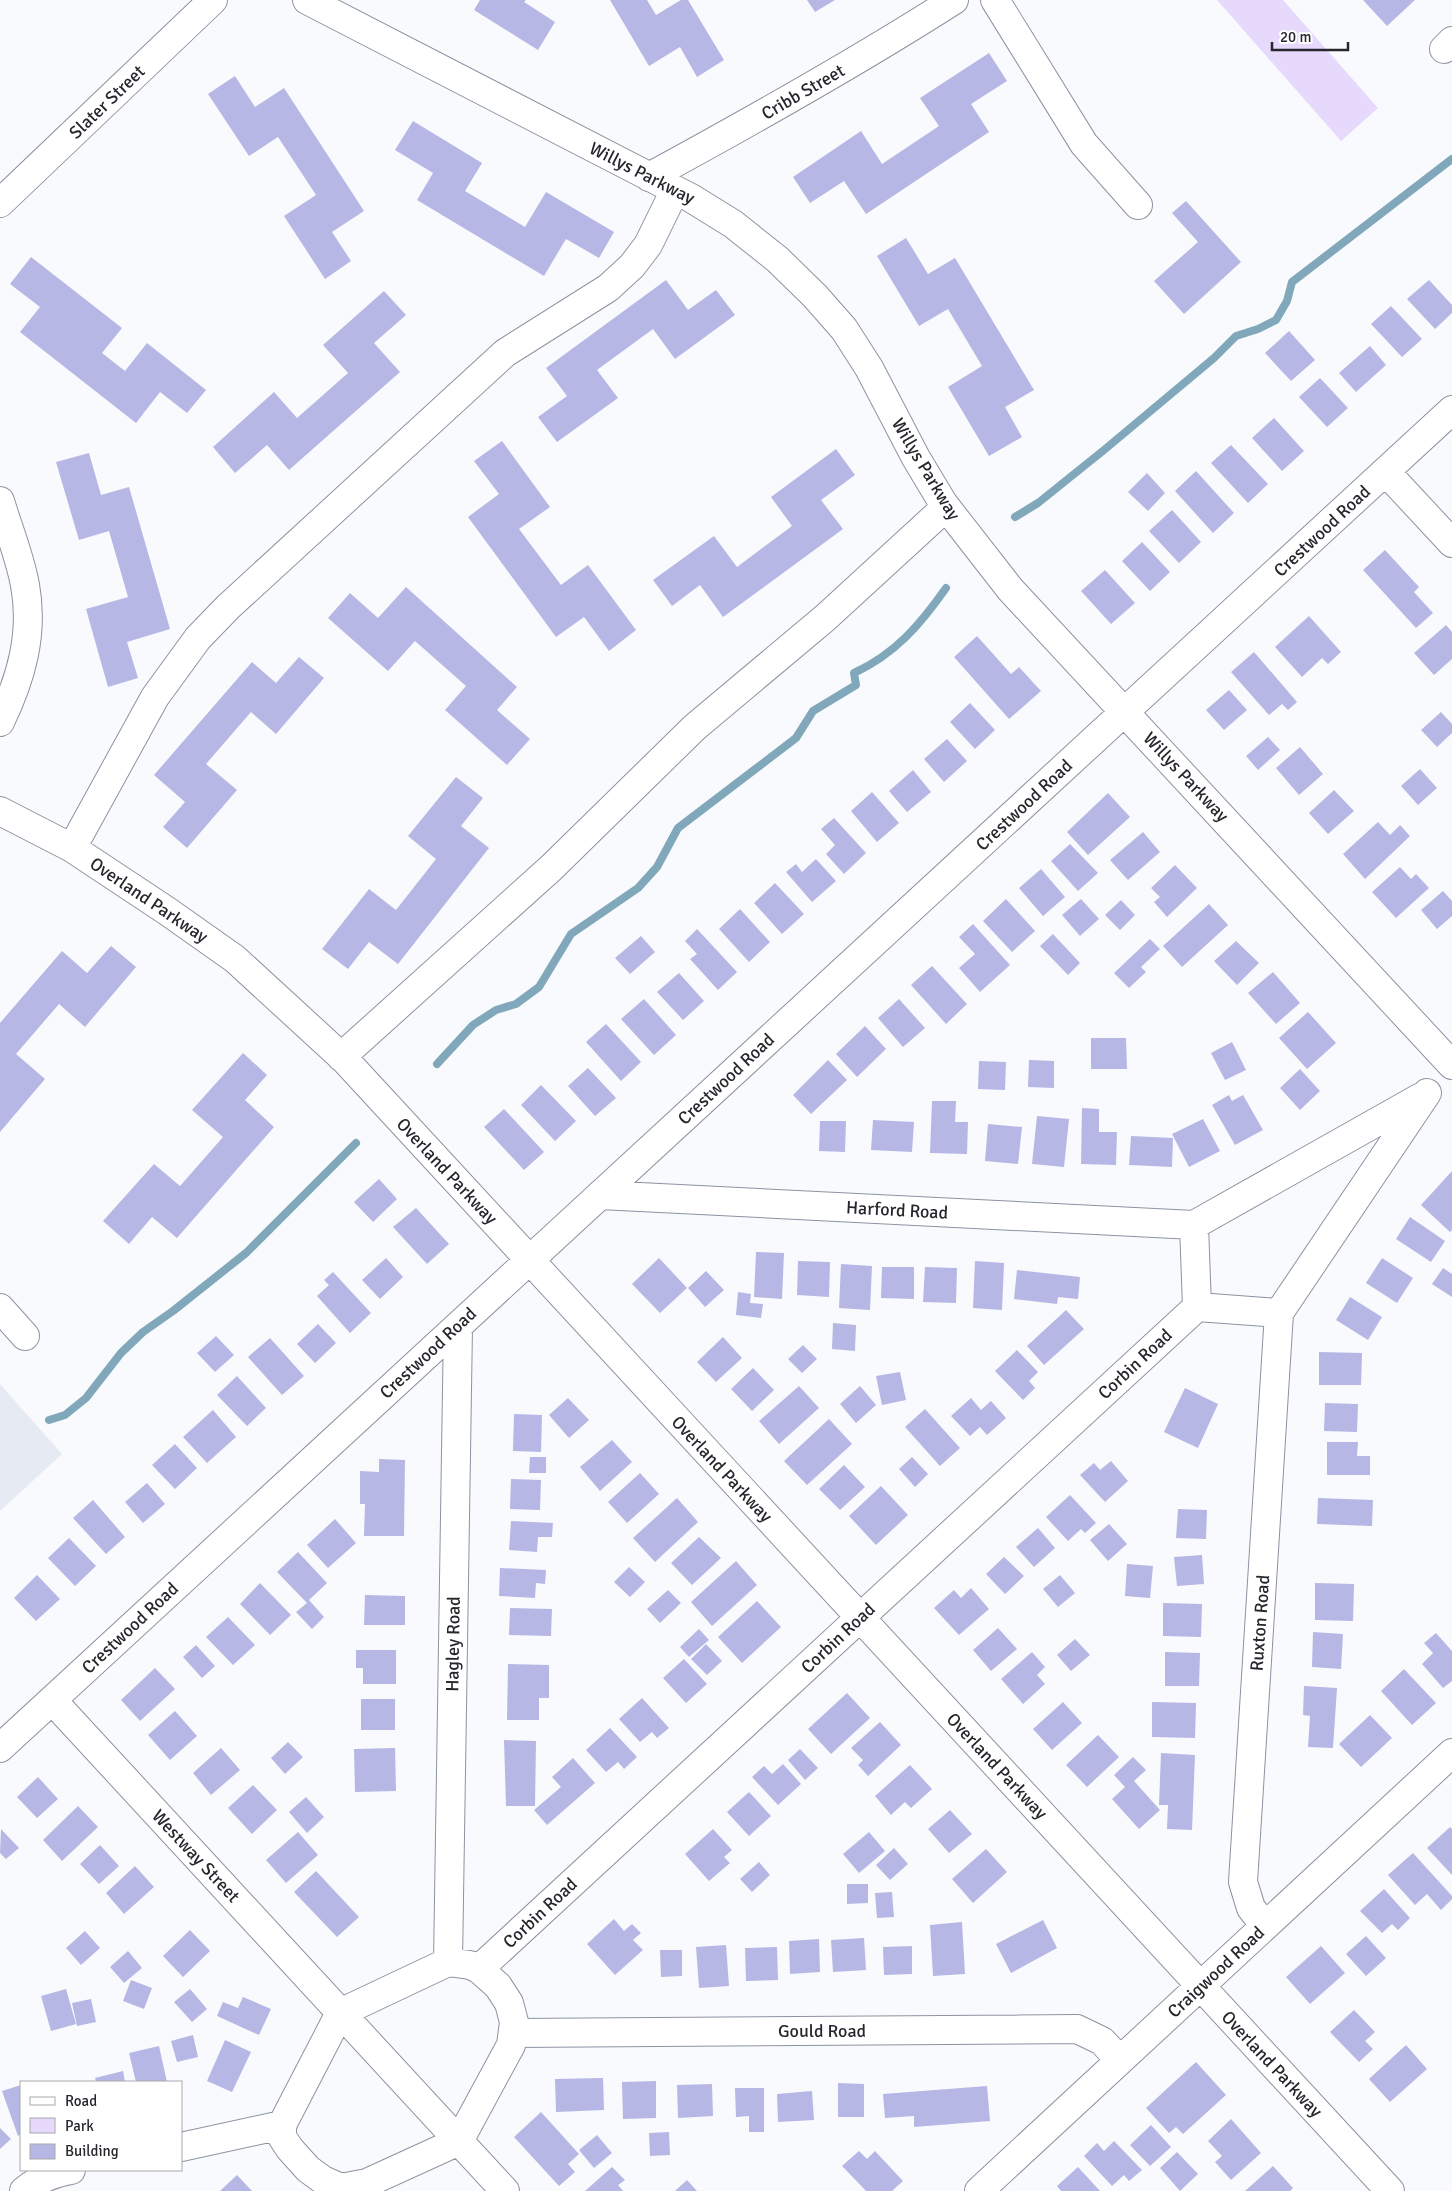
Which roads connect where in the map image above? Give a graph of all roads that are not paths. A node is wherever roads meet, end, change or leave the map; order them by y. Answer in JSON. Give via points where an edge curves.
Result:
{"nodes":[{"id":1,"x":213,"y":0,"type":"edge"},
{"id":2,"x":307,"y":0,"type":"edge"},
{"id":3,"x":954,"y":0,"type":"edge"},
{"id":4,"x":996,"y":0,"type":"edge"},
{"id":5,"x":649,"y":177,"type":"junction"},
{"id":6,"x":675,"y":190,"type":"junction"},
{"id":7,"x":0,"y":203,"type":"edge"},
{"id":8,"x":1138,"y":204,"type":"dead end"},
{"id":9,"x":1452,"y":410,"type":"edge"},
{"id":10,"x":1386,"y":472,"type":"junction"},
{"id":11,"x":0,"y":501,"type":"edge"},
{"id":12,"x":946,"y":507,"type":"junction"},
{"id":13,"x":1452,"y":544,"type":"edge"},
{"id":14,"x":1126,"y":712,"type":"junction"},
{"id":15,"x":0,"y":722,"type":"edge"},
{"id":16,"x":0,"y":811,"type":"edge"},
{"id":17,"x":72,"y":848,"type":"junction"},
{"id":18,"x":341,"y":1056,"type":"junction"},
{"id":19,"x":1452,"y":1065,"type":"edge"},
{"id":20,"x":1452,"y":1071,"type":"edge"},
{"id":21,"x":1427,"y":1093,"type":"junction"},
{"id":22,"x":600,"y":1195,"type":"junction"},
{"id":23,"x":1194,"y":1225,"type":"junction"},
{"id":24,"x":529,"y":1260,"type":"junction"},
{"id":25,"x":1196,"y":1307,"type":"junction"},
{"id":26,"x":0,"y":1308,"type":"edge"},
{"id":27,"x":1279,"y":1313,"type":"junction"},
{"id":28,"x":458,"y":1326,"type":"junction"},
{"id":29,"x":25,"y":1336,"type":"dead end"},
{"id":30,"x":859,"y":1619,"type":"junction"},
{"id":31,"x":52,"y":1700,"type":"junction"},
{"id":32,"x":0,"y":1748,"type":"edge"},
{"id":33,"x":1452,"y":1753,"type":"edge"},
{"id":34,"x":1265,"y":1926,"type":"junction"},
{"id":35,"x":448,"y":1962,"type":"junction"},
{"id":36,"x":479,"y":1970,"type":"junction"},
{"id":37,"x":1200,"y":1986,"type":"junction"},
{"id":38,"x":340,"y":2013,"type":"junction"},
{"id":39,"x":513,"y":2033,"type":"junction"},
{"id":40,"x":1120,"y":2060,"type":"junction"},
{"id":41,"x":282,"y":2125,"type":"junction"},
{"id":42,"x":459,"y":2141,"type":"junction"},
{"id":43,"x":182,"y":2147,"type":"edge"},
{"id":44,"x":66,"y":2171,"type":"edge"},
{"id":45,"x":340,"y":2190,"type":"edge"},
{"id":46,"x":24,"y":2191,"type":"edge"},
{"id":47,"x":505,"y":2191,"type":"edge"},
{"id":48,"x":979,"y":2191,"type":"edge"},
{"id":49,"x":1390,"y":2191,"type":"edge"}],
"edges":[{"from":1,"to":7,"type":"street","name":"Slater Street"},
{"from":2,"to":5,"type":"street","name":"Willys Parkway"},
{"from":3,"to":5,"type":"street","name":"Cribb Street","via":[[786,103]]},
{"from":4,"to":8,"type":"street","via":[[1084,144]]},
{"from":5,"to":6,"type":"street","name":"Willys Parkway"},
{"from":6,"to":12,"type":"street","name":"Willys Parkway","via":[[733,224],[777,259],[844,329]]},
{"from":6,"to":17,"type":"street","via":[[648,245],[632,266],[608,288],[505,353],[198,638],[155,697]]},
{"from":9,"to":10,"type":"street","name":"Crestwood Road"},
{"from":10,"to":13,"type":"street"},
{"from":10,"to":14,"type":"street","name":"Crestwood Road"},
{"from":11,"to":15,"type":"street","via":[[25,585],[28,626],[26,650],[14,692]]},
{"from":12,"to":14,"type":"street","name":"Willys Parkway","via":[[1010,589]]},
{"from":12,"to":18,"type":"street","via":[[825,618],[695,727],[550,868]]},
{"from":14,"to":19,"type":"street","name":"Willys Parkway"},
{"from":14,"to":22,"type":"street","name":"Crestwood Road"},
{"from":16,"to":17,"type":"street","name":"Overland Parkway"},
{"from":17,"to":18,"type":"street","name":"Overland Parkway","via":[[235,959]]},
{"from":18,"to":24,"type":"street","name":"Overland Parkway"},
{"from":20,"to":21,"type":"street"},
{"from":21,"to":23,"type":"street"},
{"from":21,"to":27,"type":"street"},
{"from":22,"to":23,"type":"street","name":"Harford Road"},
{"from":22,"to":24,"type":"street","name":"Crestwood Road"},
{"from":23,"to":25,"type":"street"},
{"from":24,"to":28,"type":"street","name":"Crestwood Road"},
{"from":24,"to":30,"type":"street","name":"Overland Parkway"},
{"from":25,"to":27,"type":"street"},
{"from":25,"to":30,"type":"street","name":"Corbin Road"},
{"from":26,"to":29,"type":"street"},
{"from":27,"to":34,"type":"street","name":"Ruxton Road","via":[[1243,1882],[1250,1908]]},
{"from":28,"to":31,"type":"street","name":"Crestwood Road"},
{"from":28,"to":35,"type":"street","name":"Hagley Road"},
{"from":30,"to":36,"type":"street","name":"Corbin Road"},
{"from":30,"to":37,"type":"street","name":"Overland Parkway"},
{"from":31,"to":32,"type":"street","name":"Crestwood Road"},
{"from":31,"to":38,"type":"street","name":"Westway Street"},
{"from":33,"to":34,"type":"street","name":"Craigwood Road"},
{"from":34,"to":37,"type":"street","name":"Craigwood Road"},
{"from":35,"to":36,"type":"street","via":[[470,1965]]},
{"from":35,"to":38,"type":"street"},
{"from":36,"to":39,"type":"street","via":[[498,1986],[510,2003]]},
{"from":37,"to":40,"type":"street","name":"Craigwood Road"},
{"from":37,"to":49,"type":"street","name":"Overland Parkway"},
{"from":38,"to":41,"type":"street"},
{"from":38,"to":42,"type":"street","name":"Westway Street"},
{"from":39,"to":40,"type":"street","name":"Gould Road","via":[[1077,2029],[1102,2041]]},
{"from":39,"to":42,"type":"street","via":[[511,2045]]},
{"from":40,"to":48,"type":"street","name":"Craigwood Road"},
{"from":41,"to":43,"type":"street"},
{"from":41,"to":45,"type":"street","via":[[282,2137],[290,2149],[308,2169]]},
{"from":42,"to":45,"type":"street","via":[[367,2183]]},
{"from":42,"to":47,"type":"street","name":"Westway Street"},
{"from":44,"to":46,"type":"street","via":[[52,2174]]}]}
